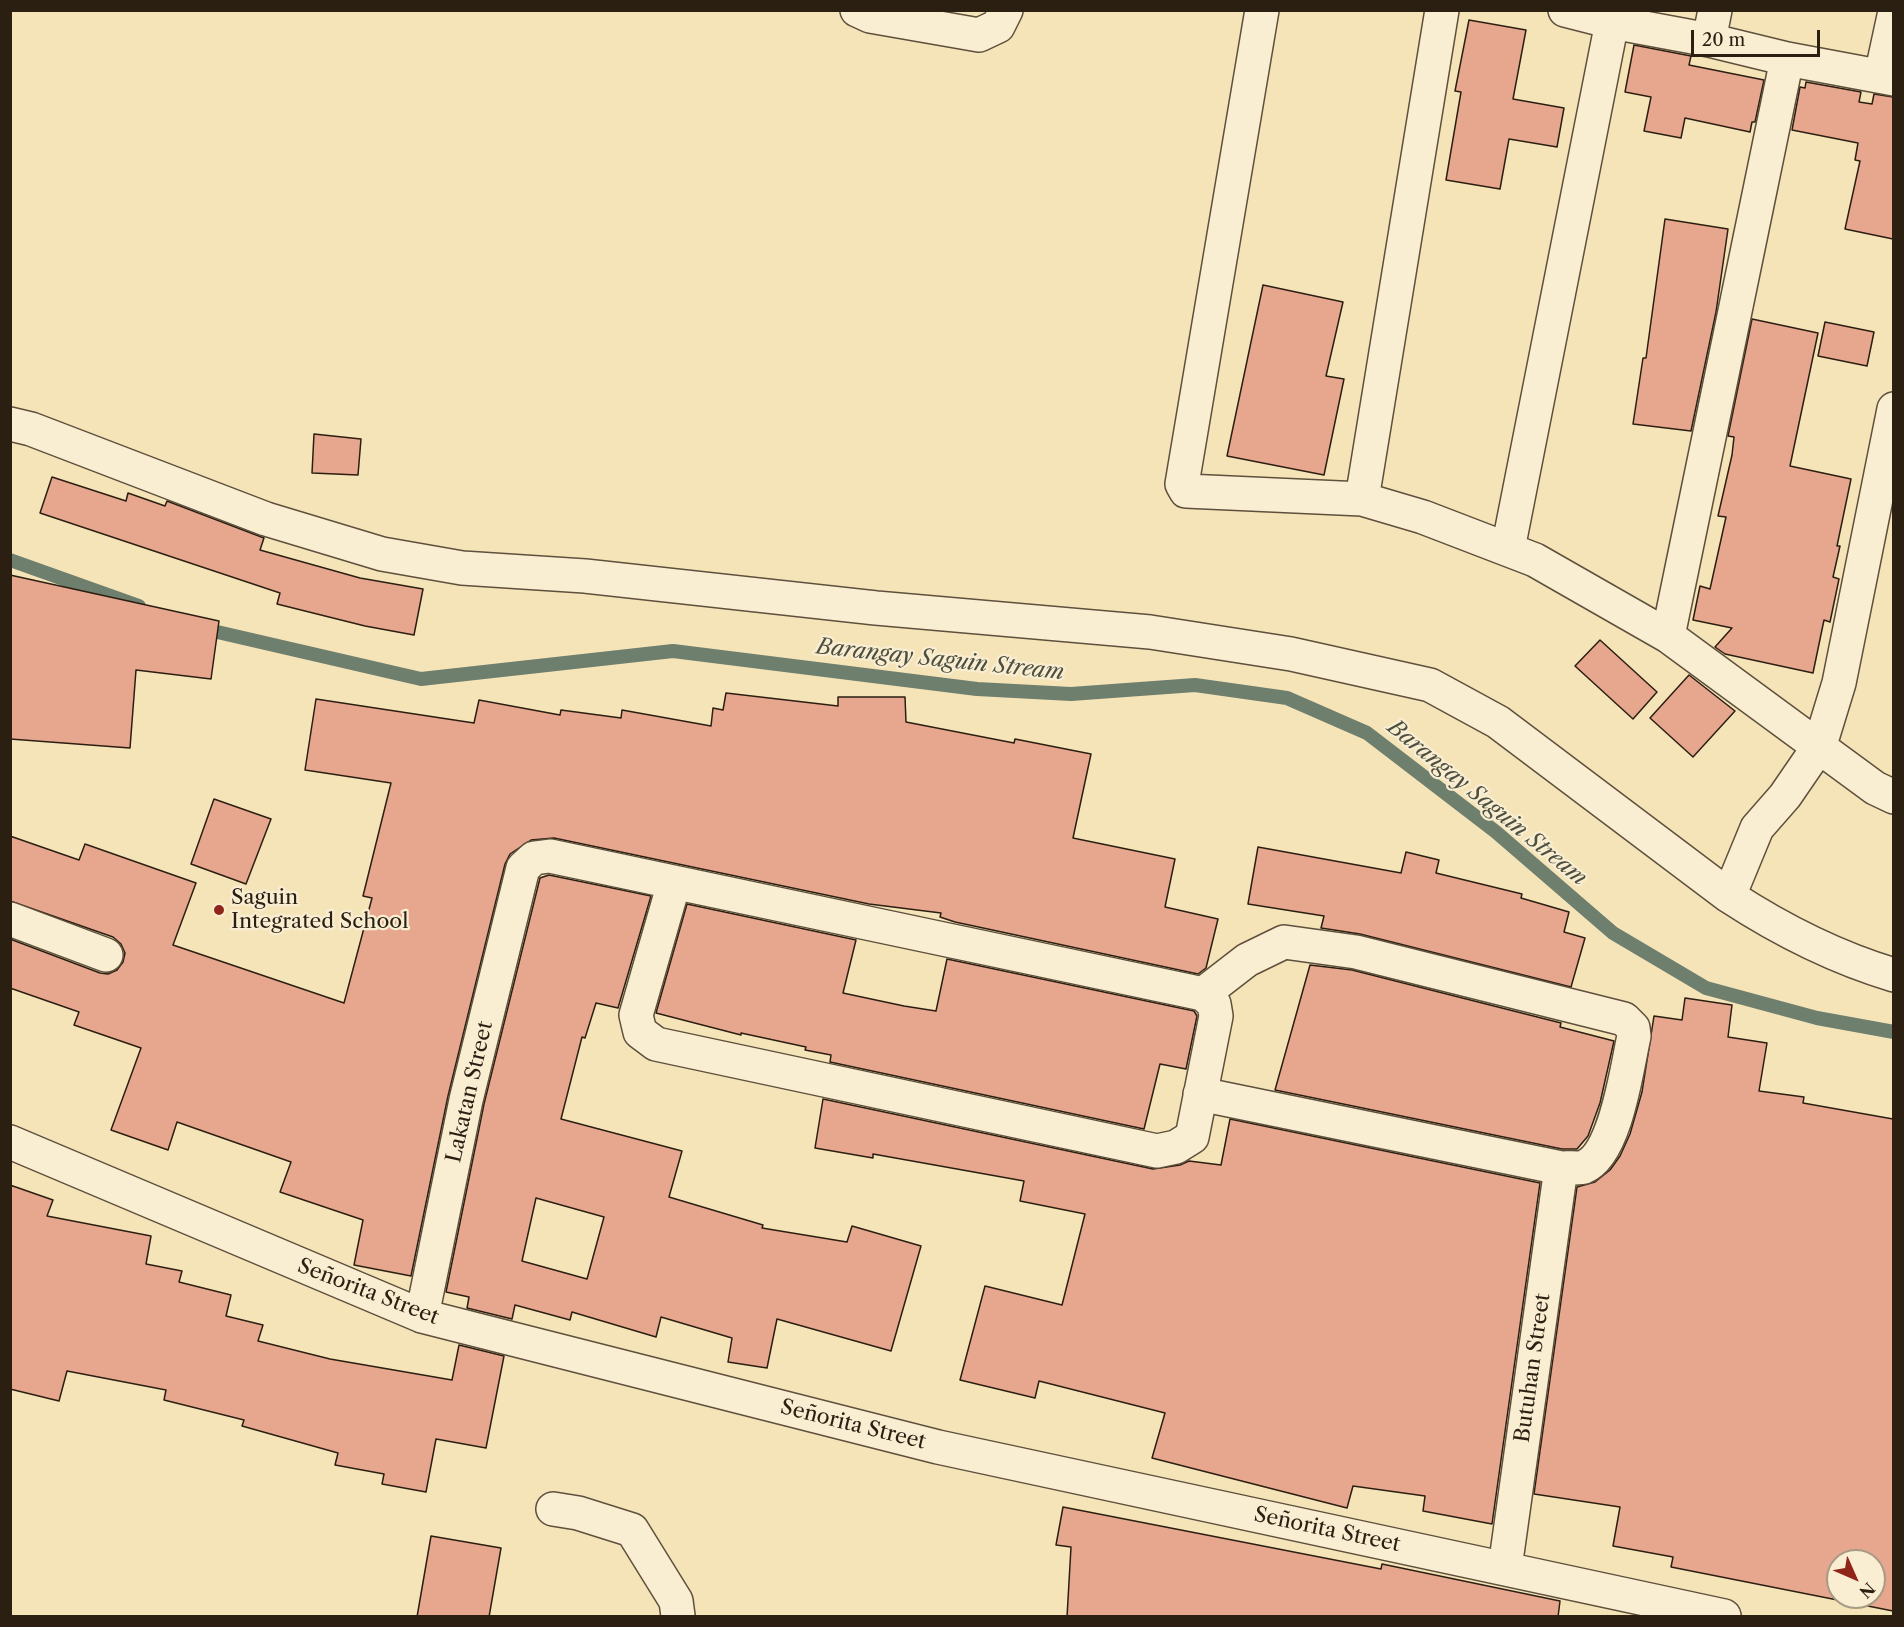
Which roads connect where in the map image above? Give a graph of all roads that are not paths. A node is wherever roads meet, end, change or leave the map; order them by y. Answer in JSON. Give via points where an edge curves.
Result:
{"nodes":[{"id":1,"x":857,"y":10,"type":"edge"},
{"id":2,"x":1006,"y":10,"type":"edge"},
{"id":3,"x":1262,"y":10,"type":"edge"},
{"id":4,"x":1442,"y":10,"type":"edge"},
{"id":5,"x":1565,"y":10,"type":"edge"},
{"id":6,"x":1893,"y":16,"type":"edge"},
{"id":7,"x":1612,"y":22,"type":"junction"},
{"id":8,"x":1712,"y":25,"type":"edge"},
{"id":9,"x":1787,"y":58,"type":"junction"},
{"id":10,"x":1887,"y":77,"type":"edge"},
{"id":11,"x":10,"y":424,"type":"edge"},
{"id":12,"x":1892,"y":424,"type":"edge"},
{"id":13,"x":1362,"y":499,"type":"junction"},
{"id":14,"x":1508,"y":549,"type":"junction"},
{"id":15,"x":1668,"y":636,"type":"junction"},
{"id":16,"x":1820,"y":746,"type":"junction"},
{"id":17,"x":1893,"y":796,"type":"edge"},
{"id":18,"x":674,"y":883,"type":"junction"},
{"id":19,"x":1729,"y":896,"type":"junction"},
{"id":20,"x":10,"y":919,"type":"edge"},
{"id":21,"x":106,"y":955,"type":"dead end"},
{"id":22,"x":1893,"y":975,"type":"edge"},
{"id":23,"x":1203,"y":994,"type":"junction"},
{"id":24,"x":1200,"y":1094,"type":"junction"},
{"id":25,"x":10,"y":1142,"type":"edge"},
{"id":26,"x":1561,"y":1168,"type":"junction"},
{"id":27,"x":422,"y":1316,"type":"junction"},
{"id":28,"x":554,"y":1509,"type":"dead end"},
{"id":29,"x":1505,"y":1568,"type":"junction"},
{"id":30,"x":678,"y":1617,"type":"edge"},
{"id":31,"x":1724,"y":1617,"type":"edge"}],
"edges":[{"from":1,"to":2,"type":"street","via":[[870,16],[979,35],[998,26]]},
{"from":3,"to":13,"type":"street","via":[[1182,484],[1191,493]]},
{"from":4,"to":13,"type":"street"},
{"from":5,"to":7,"type":"street"},
{"from":6,"to":10,"type":"street"},
{"from":7,"to":8,"type":"street"},
{"from":7,"to":14,"type":"street"},
{"from":8,"to":9,"type":"street"},
{"from":9,"to":10,"type":"street"},
{"from":9,"to":15,"type":"street"},
{"from":11,"to":19,"type":"street","via":[[266,519],[394,556],[462,568],[585,576],[876,608],[1150,632],[1291,654],[1430,685],[1498,723]]},
{"from":12,"to":16,"type":"street","via":[[1839,683]]},
{"from":13,"to":14,"type":"street"},
{"from":14,"to":15,"type":"street","via":[[1535,560]]},
{"from":15,"to":16,"type":"street"},
{"from":16,"to":17,"type":"street","via":[[1875,788]]},
{"from":16,"to":19,"type":"street","via":[[1757,828]]},
{"from":18,"to":23,"type":"street"},
{"from":18,"to":24,"type":"street","via":[[636,1015],[640,1032],[656,1044],[1157,1151],[1176,1147],[1192,1137]]},
{"from":18,"to":27,"type":"street","name":"Lakatan Street","via":[[550,856],[534,858],[523,868],[466,1100]]},
{"from":19,"to":22,"type":"street","via":[[1813,946]]},
{"from":20,"to":21,"type":"street"},
{"from":23,"to":24,"type":"street","via":[[1214,1004],[1216,1016]]},
{"from":23,"to":26,"type":"street","via":[[1247,960],[1284,942],[1356,952],[1624,1019],[1633,1028],[1634,1036],[1612,1130],[1601,1154],[1584,1167]]},
{"from":24,"to":26,"type":"street"},
{"from":25,"to":27,"type":"street","name":"Señorita Street"},
{"from":26,"to":29,"type":"street","name":"Butuhan Street"},
{"from":27,"to":29,"type":"street","name":"Señorita Street","via":[[938,1447]]},
{"from":28,"to":30,"type":"street","via":[[632,1530],[676,1600]]},
{"from":29,"to":31,"type":"street","name":"Señorita Street"}]}
